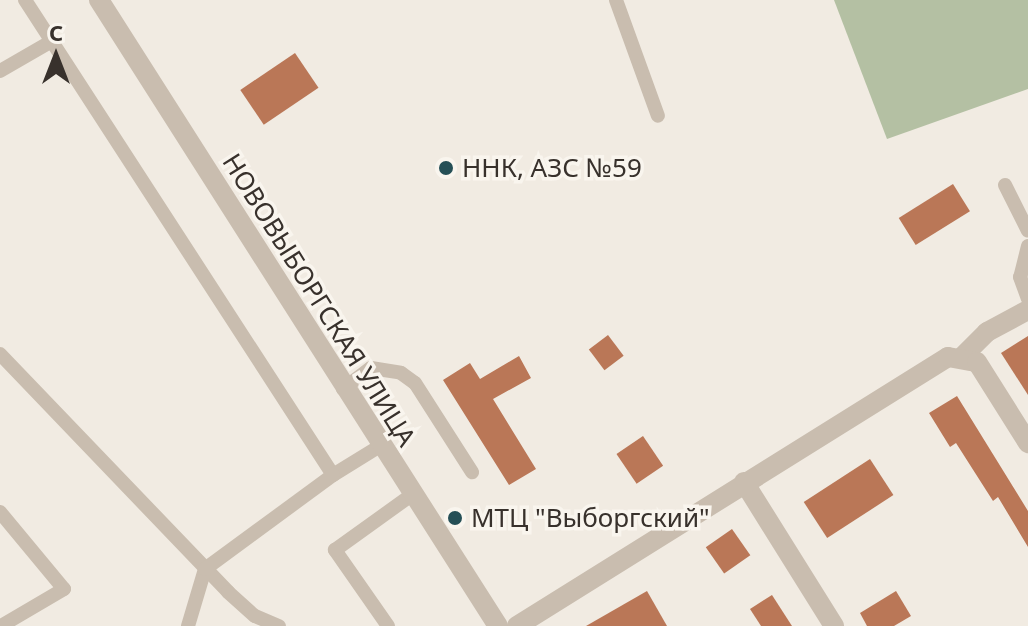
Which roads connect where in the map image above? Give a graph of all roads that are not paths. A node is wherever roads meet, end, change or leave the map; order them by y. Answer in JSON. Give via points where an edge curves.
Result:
{"nodes":[{"id":1,"x":25,"y":0,"type":"edge"},
{"id":2,"x":99,"y":0,"type":"edge"},
{"id":3,"x":616,"y":0,"type":"edge"},
{"id":4,"x":52,"y":41,"type":"junction"},
{"id":5,"x":0,"y":71,"type":"edge"},
{"id":6,"x":658,"y":116,"type":"dead end"},
{"id":7,"x":1005,"y":185,"type":"dead end"},
{"id":8,"x":1028,"y":231,"type":"edge"},
{"id":9,"x":1028,"y":246,"type":"edge"},
{"id":10,"x":1028,"y":299,"type":"edge"},
{"id":11,"x":1028,"y":310,"type":"edge"},
{"id":12,"x":0,"y":354,"type":"edge"},
{"id":13,"x":970,"y":359,"type":"junction"},
{"id":14,"x":343,"y":389,"type":"junction"},
{"id":15,"x":1028,"y":443,"type":"edge"},
{"id":16,"x":380,"y":446,"type":"junction"},
{"id":17,"x":472,"y":472,"type":"dead end"},
{"id":18,"x":333,"y":475,"type":"junction"},
{"id":19,"x":744,"y":482,"type":"junction"},
{"id":20,"x":413,"y":494,"type":"junction"},
{"id":21,"x":0,"y":512,"type":"edge"},
{"id":22,"x":205,"y":569,"type":"junction"},
{"id":23,"x":1,"y":626,"type":"edge"},
{"id":24,"x":188,"y":626,"type":"edge"},
{"id":25,"x":279,"y":626,"type":"edge"},
{"id":26,"x":388,"y":626,"type":"edge"},
{"id":27,"x":498,"y":626,"type":"edge"},
{"id":28,"x":517,"y":626,"type":"edge"},
{"id":29,"x":834,"y":626,"type":"edge"}],
"edges":[{"from":1,"to":4,"type":"lane"},
{"from":2,"to":14,"type":"street","name":"НОВОВЫБОРГСКАЯ УЛИЦА"},
{"from":3,"to":6,"type":"lane"},
{"from":4,"to":5,"type":"lane"},
{"from":4,"to":18,"type":"lane"},
{"from":7,"to":8,"type":"lane"},
{"from":9,"to":10,"type":"lane","via":[[1020,277]]},
{"from":11,"to":13,"type":"street","via":[[987,332]]},
{"from":12,"to":22,"type":"lane"},
{"from":13,"to":15,"type":"street"},
{"from":13,"to":19,"type":"street","via":[[929,365]]},
{"from":14,"to":16,"type":"street","name":"НОВОВЫБОРГСКАЯ УЛИЦА"},
{"from":14,"to":17,"type":"lane","via":[[371,368],[401,373],[415,383]]},
{"from":16,"to":18,"type":"lane"},
{"from":16,"to":20,"type":"street","name":"НОВОВЫБОРГСКАЯ УЛИЦА"},
{"from":18,"to":22,"type":"lane"},
{"from":19,"to":28,"type":"street"},
{"from":19,"to":29,"type":"street"},
{"from":20,"to":26,"type":"lane","via":[[335,550]]},
{"from":20,"to":27,"type":"street","name":"НОВОВЫБОРГСКАЯ УЛИЦА"},
{"from":21,"to":23,"type":"lane","via":[[64,589]]},
{"from":22,"to":24,"type":"lane"},
{"from":22,"to":25,"type":"lane","via":[[255,616]]}]}
